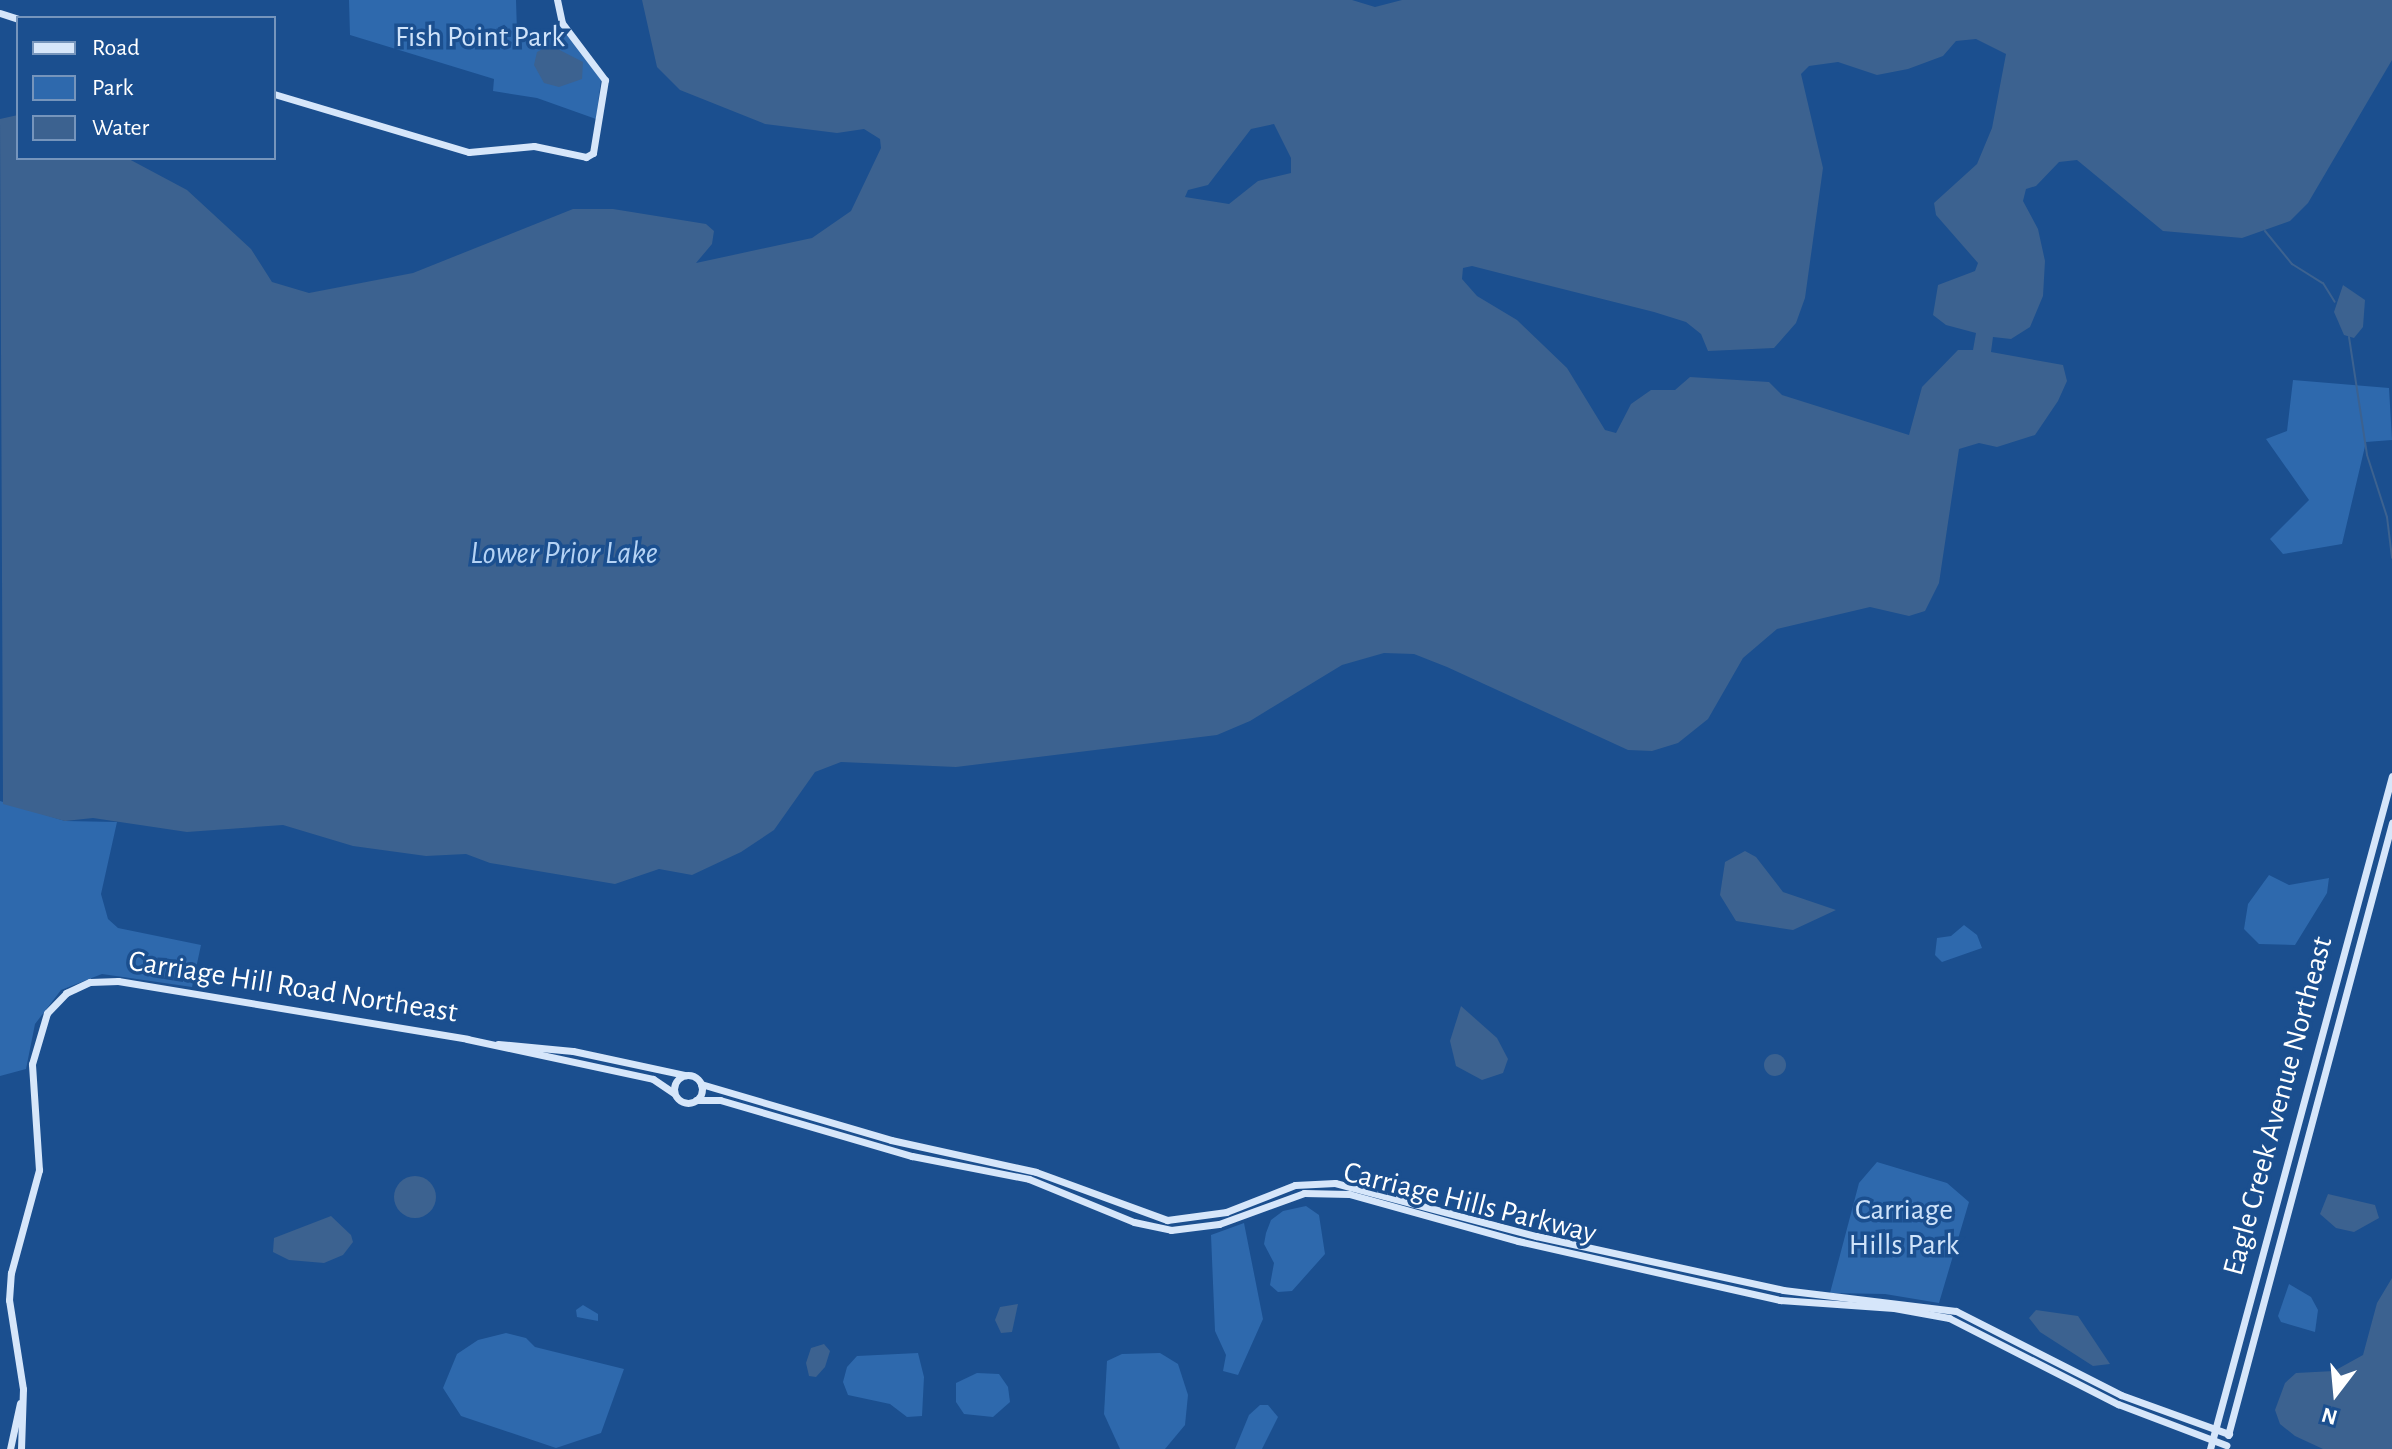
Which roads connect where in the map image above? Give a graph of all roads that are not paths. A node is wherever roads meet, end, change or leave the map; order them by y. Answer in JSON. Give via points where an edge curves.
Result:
{"nodes":[{"id":1,"x":557,"y":0,"type":"edge"},
{"id":2,"x":276,"y":95,"type":"edge"},
{"id":3,"x":2392,"y":776,"type":"edge"},
{"id":4,"x":2392,"y":823,"type":"edge"},
{"id":5,"x":496,"y":1044,"type":"junction"},
{"id":6,"x":685,"y":1075,"type":"junction"},
{"id":7,"x":701,"y":1084,"type":"junction"},
{"id":8,"x":674,"y":1093,"type":"junction"},
{"id":9,"x":696,"y":1100,"type":"junction"},
{"id":10,"x":23,"y":1389,"type":"junction"},
{"id":11,"x":2215,"y":1431,"type":"junction"},
{"id":12,"x":2229,"y":1434,"type":"junction"},
{"id":13,"x":2211,"y":1445,"type":"edge"},
{"id":14,"x":2225,"y":1447,"type":"edge"},
{"id":15,"x":10,"y":1449,"type":"edge"},
{"id":16,"x":21,"y":1449,"type":"edge"}],
"edges":[{"from":1,"to":2,"type":"street","via":[[562,23],[605,80],[593,153],[577,158],[526,146],[469,152]]},
{"from":3,"to":11,"type":"street","name":"Eagle Creek Avenue Northeast"},
{"from":4,"to":12,"type":"street","name":"Eagle Creek Avenue Northeast"},
{"from":5,"to":6,"type":"street","name":"Carriage Hill Road Northeast","via":[[573,1051]]},
{"from":5,"to":8,"type":"street","name":"Carriage Hill Road Northeast","via":[[653,1079]]},
{"from":5,"to":10,"type":"street","name":"Carriage Hill Road Northeast","via":[[118,981],[90,982],[66,993],[47,1013],[32,1064],[39,1170],[11,1273],[9,1300]]},
{"from":6,"to":7,"type":"street","name":"Carriage Hill Road Northeast"},
{"from":6,"to":8,"type":"street","via":[[677,1080]]},
{"from":7,"to":9,"type":"street"},
{"from":7,"to":11,"type":"street","name":"Carriage Hills Parkway","via":[[891,1140],[1036,1172],[1157,1219],[1201,1219],[1276,1190],[1335,1183],[1536,1236],[1783,1290],[1956,1311],[2121,1395]]},
{"from":8,"to":9,"type":"street","name":"Carriage Hill Road Northeast","via":[[684,1103]]},
{"from":9,"to":13,"type":"street","name":"Carriage Hills Parkway","via":[[720,1100],[912,1156],[1029,1179],[1158,1228],[1198,1229],[1282,1198],[1330,1192],[1780,1300],[1894,1308],[1949,1318]]},
{"from":10,"to":15,"type":"street"},
{"from":10,"to":16,"type":"street"},
{"from":11,"to":12,"type":"street","name":"Carriage Hills Parkway"},
{"from":11,"to":13,"type":"street","name":"Eagle Creek Avenue Northeast"},
{"from":12,"to":14,"type":"street","name":"Eagle Creek Avenue Northeast"},
{"from":13,"to":14,"type":"street","name":"Carriage Hills Parkway"}]}
